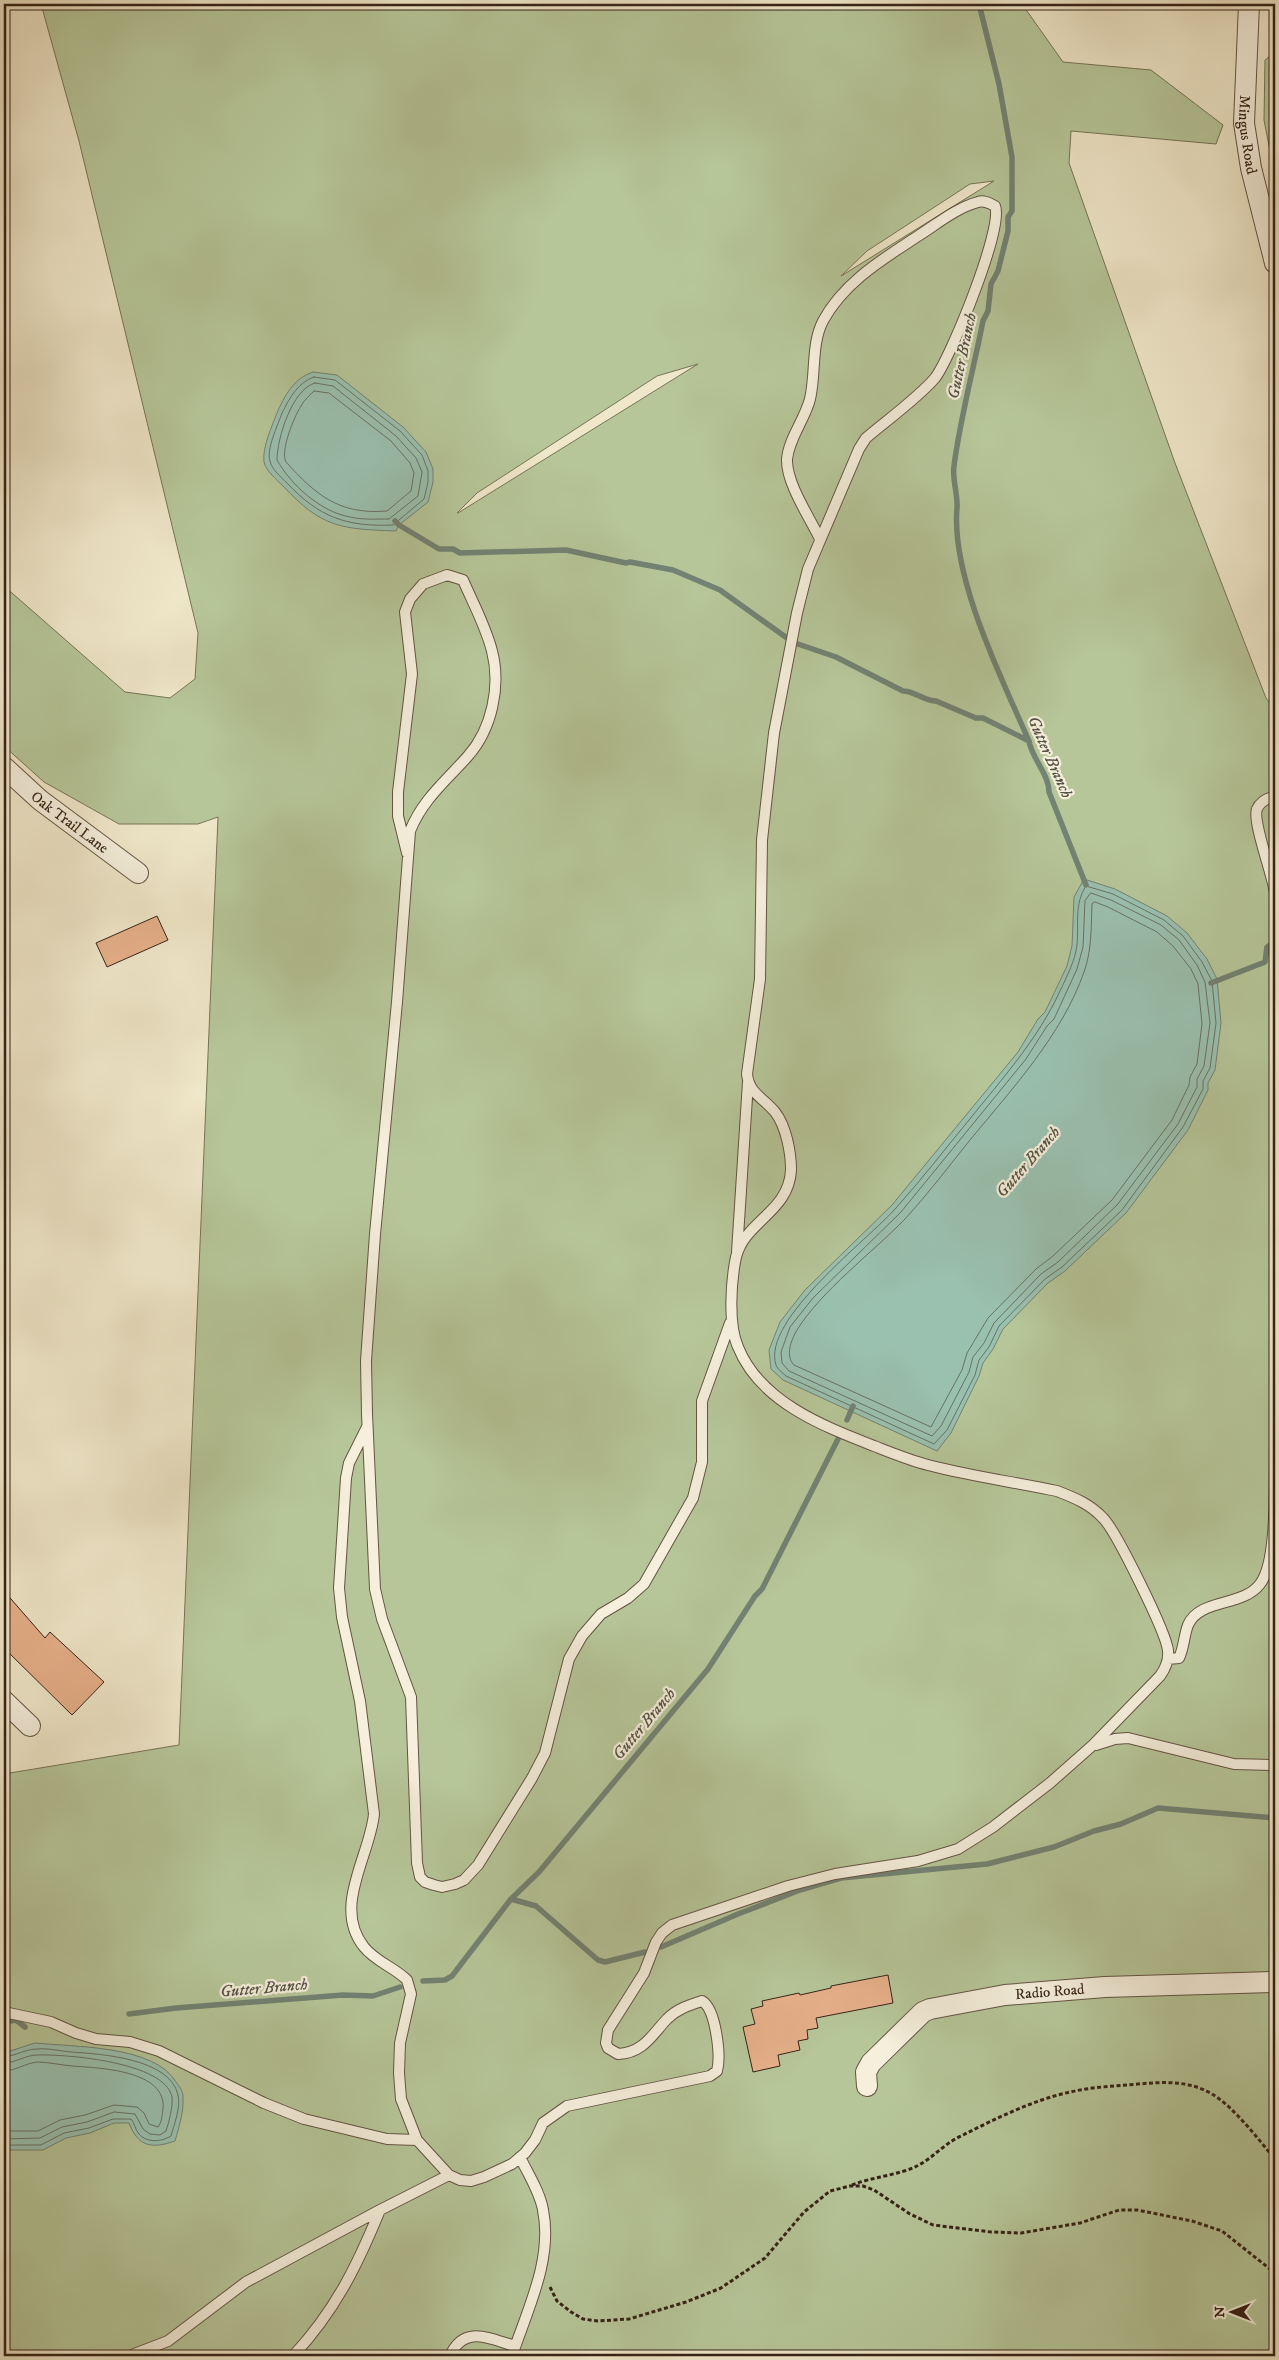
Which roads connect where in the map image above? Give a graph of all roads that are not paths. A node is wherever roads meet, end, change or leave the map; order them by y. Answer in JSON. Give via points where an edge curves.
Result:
{"nodes":[{"id":1,"x":1249,"y":4,"type":"edge"},
{"id":2,"x":1275,"y":263,"type":"edge"},
{"id":3,"x":820,"y":539,"type":"junction"},
{"id":4,"x":4,"y":767,"type":"edge"},
{"id":5,"x":1275,"y":796,"type":"edge"},
{"id":6,"x":407,"y":853,"type":"junction"},
{"id":7,"x":138,"y":873,"type":"dead end"},
{"id":8,"x":1275,"y":893,"type":"edge"},
{"id":9,"x":748,"y":1081,"type":"junction"},
{"id":10,"x":736,"y":1257,"type":"junction"},
{"id":11,"x":732,"y":1318,"type":"junction"},
{"id":12,"x":367,"y":1427,"type":"junction"},
{"id":13,"x":1275,"y":1452,"type":"edge"},
{"id":14,"x":1168,"y":1659,"type":"junction"},
{"id":15,"x":4,"y":1701,"type":"edge"},
{"id":16,"x":30,"y":1726,"type":"dead end"},
{"id":17,"x":1093,"y":1746,"type":"junction"},
{"id":18,"x":1275,"y":1765,"type":"edge"},
{"id":19,"x":1275,"y":1982,"type":"edge"},
{"id":20,"x":4,"y":2012,"type":"edge"},
{"id":21,"x":867,"y":2086,"type":"dead end"},
{"id":22,"x":417,"y":2140,"type":"junction"},
{"id":23,"x":520,"y":2157,"type":"junction"},
{"id":24,"x":450,"y":2175,"type":"junction"},
{"id":25,"x":380,"y":2210,"type":"junction"},
{"id":26,"x":514,"y":2351,"type":"edge"},
{"id":27,"x":129,"y":2356,"type":"edge"},
{"id":28,"x":293,"y":2356,"type":"edge"},
{"id":29,"x":450,"y":2356,"type":"edge"}],
"edges":[{"from":1,"to":2,"type":"street","name":"Mingus Road","via":[[1244,123],[1251,168]]},
{"from":3,"to":3,"type":"lane","via":[[866,438],[934,378],[952,348],[983,268],[997,217],[995,206],[986,201],[978,201],[945,218],[865,272],[832,305],[822,323],[810,399],[787,460],[792,484]]},
{"from":3,"to":9,"type":"lane","via":[[796,613],[774,733],[762,840],[760,979]]},
{"from":4,"to":7,"type":"street","name":"Oak Trail Lane","via":[[40,800]]},
{"from":5,"to":8,"type":"lane","via":[[1264,800],[1257,809],[1256,820]]},
{"from":6,"to":6,"type":"lane","via":[[410,831],[418,812],[480,739],[494,695],[495,669],[486,632],[462,580],[447,575],[423,584],[410,599],[405,612],[412,674],[398,816]]},
{"from":6,"to":12,"type":"lane","via":[[397,1002],[373,1254],[366,1361]]},
{"from":9,"to":10,"type":"lane"},
{"from":9,"to":10,"type":"lane","via":[[754,1094],[779,1118],[791,1168],[784,1196],[752,1231]]},
{"from":10,"to":11,"type":"lane"},
{"from":11,"to":12,"type":"lane","via":[[702,1401],[702,1462],[693,1498],[644,1584],[601,1614],[582,1636],[569,1659],[545,1753],[532,1778],[478,1865],[464,1880],[442,1887],[426,1882],[420,1876],[417,1863],[411,1697],[382,1619],[375,1589]]},
{"from":11,"to":14,"type":"lane","via":[[738,1348],[748,1364],[763,1384],[804,1416],[898,1457],[1057,1491],[1095,1509],[1111,1527],[1152,1608],[1166,1641]]},
{"from":12,"to":22,"type":"lane","via":[[349,1462],[346,1478],[340,1588],[342,1617],[360,1701],[374,1814],[373,1830],[352,1893],[352,1914],[356,1934],[363,1946],[375,1959],[407,1980],[411,1994],[400,2043],[399,2073],[402,2099]]},
{"from":13,"to":14,"type":"lane","via":[[1270,1563],[1260,1585],[1245,1596],[1197,1613],[1188,1624],[1179,1658]]},
{"from":14,"to":17,"type":"lane","via":[[1160,1676]]},
{"from":15,"to":16,"type":"street"},
{"from":17,"to":18,"type":"lane","via":[[1128,1738],[1234,1764]]},
{"from":17,"to":23,"type":"lane","via":[[1023,1805],[958,1849],[918,1861],[835,1874],[788,1886],[672,1925],[656,1942],[644,1973],[608,2030],[606,2043],[618,2054],[637,2050],[681,2008],[702,2001],[712,2014],[720,2062],[717,2071],[710,2076],[567,2106],[543,2123],[535,2140]]},
{"from":19,"to":21,"type":"street","name":"Radio Road","via":[[1105,1987],[1005,1995],[930,2009],[923,2012],[871,2063],[866,2072]]},
{"from":20,"to":22,"type":"lane","via":[[51,2022],[76,2034],[130,2042],[159,2051],[304,2119],[387,2139]]},
{"from":22,"to":24,"type":"lane"},
{"from":23,"to":24,"type":"lane","via":[[471,2181]]},
{"from":23,"to":26,"type":"lane","via":[[543,2209],[546,2234],[544,2257]]},
{"from":24,"to":25,"type":"lane"},
{"from":25,"to":27,"type":"lane","via":[[246,2282],[168,2341]]},
{"from":25,"to":28,"type":"lane","via":[[343,2290],[318,2329]]},
{"from":26,"to":29,"type":"lane","via":[[472,2335],[464,2338]]}]}
